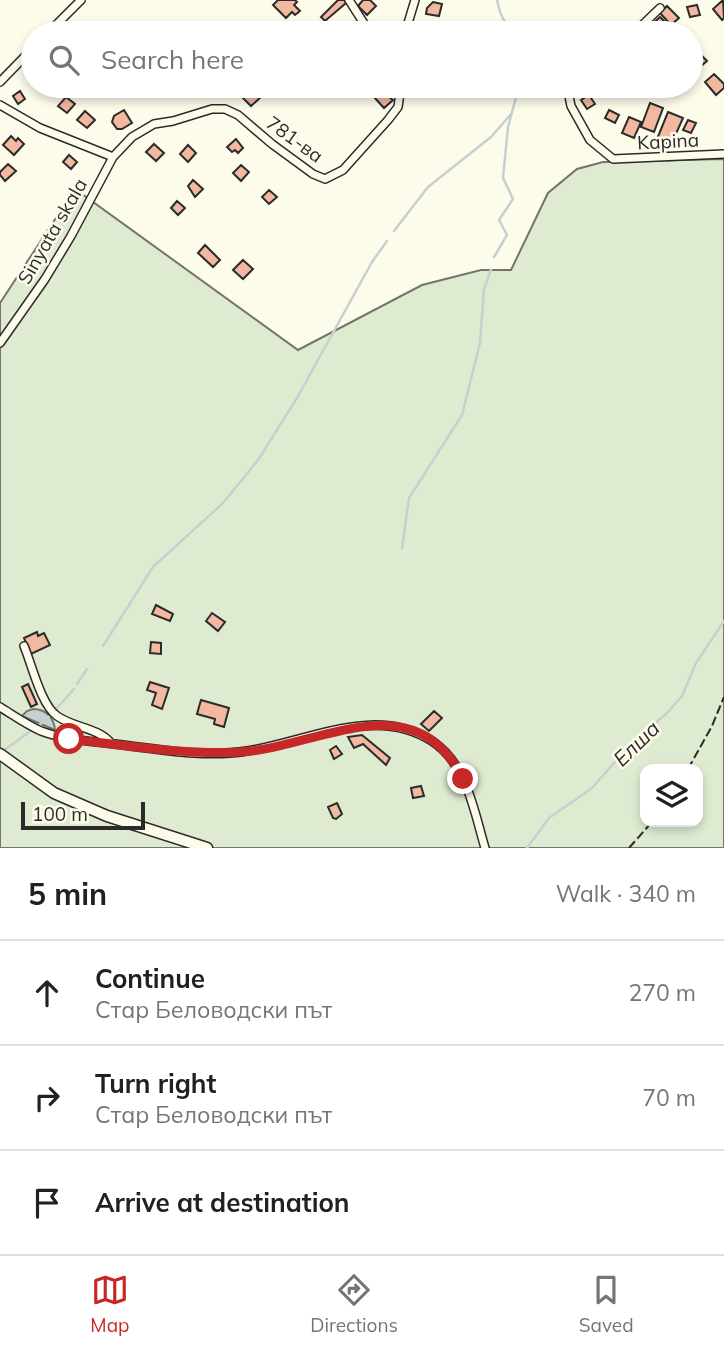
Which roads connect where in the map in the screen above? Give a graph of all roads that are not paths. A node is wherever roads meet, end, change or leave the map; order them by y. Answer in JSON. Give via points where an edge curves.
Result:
{"nodes":[{"id":1,"x":82,"y":0,"type":"edge"},
{"id":2,"x":349,"y":0,"type":"edge"},
{"id":3,"x":415,"y":0,"type":"edge"},
{"id":4,"x":660,"y":8,"type":"dead end"},
{"id":5,"x":60,"y":21,"type":"edge"},
{"id":6,"x":362,"y":21,"type":"edge"},
{"id":7,"x":409,"y":21,"type":"edge"},
{"id":8,"x":646,"y":21,"type":"edge"},
{"id":9,"x":21,"y":60,"type":"edge"},
{"id":10,"x":0,"y":82,"type":"edge"},
{"id":11,"x":399,"y":98,"type":"edge"},
{"id":12,"x":569,"y":98,"type":"edge"},
{"id":13,"x":0,"y":105,"type":"edge"},
{"id":14,"x":132,"y":137,"type":"joint"},
{"id":15,"x":724,"y":153,"type":"edge"},
{"id":16,"x":113,"y":157,"type":"junction"},
{"id":17,"x":0,"y":343,"type":"edge"},
{"id":18,"x":24,"y":646,"type":"dead end"},
{"id":19,"x":0,"y":707,"type":"edge"},
{"id":20,"x":111,"y":743,"type":"junction"},
{"id":21,"x":0,"y":754,"type":"edge"},
{"id":22,"x":207,"y":848,"type":"edge"},
{"id":23,"x":485,"y":848,"type":"edge"}],
"edges":[{"from":1,"to":5,"type":"street"},
{"from":2,"to":6,"type":"street"},
{"from":3,"to":7,"type":"street"},
{"from":4,"to":8,"type":"street"},
{"from":9,"to":10,"type":"street"},
{"from":11,"to":14,"type":"street","name":"781-ва","via":[[388,120],[343,170],[325,179],[225,109],[154,124]]},
{"from":12,"to":15,"type":"street","name":"Kapina","via":[[590,140],[612,159]]},
{"from":13,"to":16,"type":"street","via":[[40,128]]},
{"from":14,"to":16,"type":"street","name":"Sinyata skala"},
{"from":16,"to":17,"type":"street","name":"Sinyata skala","via":[[45,279]]},
{"from":18,"to":20,"type":"street","via":[[48,708]]},
{"from":19,"to":20,"type":"street","via":[[41,731]]},
{"from":20,"to":23,"type":"street","via":[[174,751],[244,752],[374,724],[409,729],[433,742],[456,765]]},
{"from":21,"to":22,"type":"street","via":[[54,793],[107,816]]}]}
